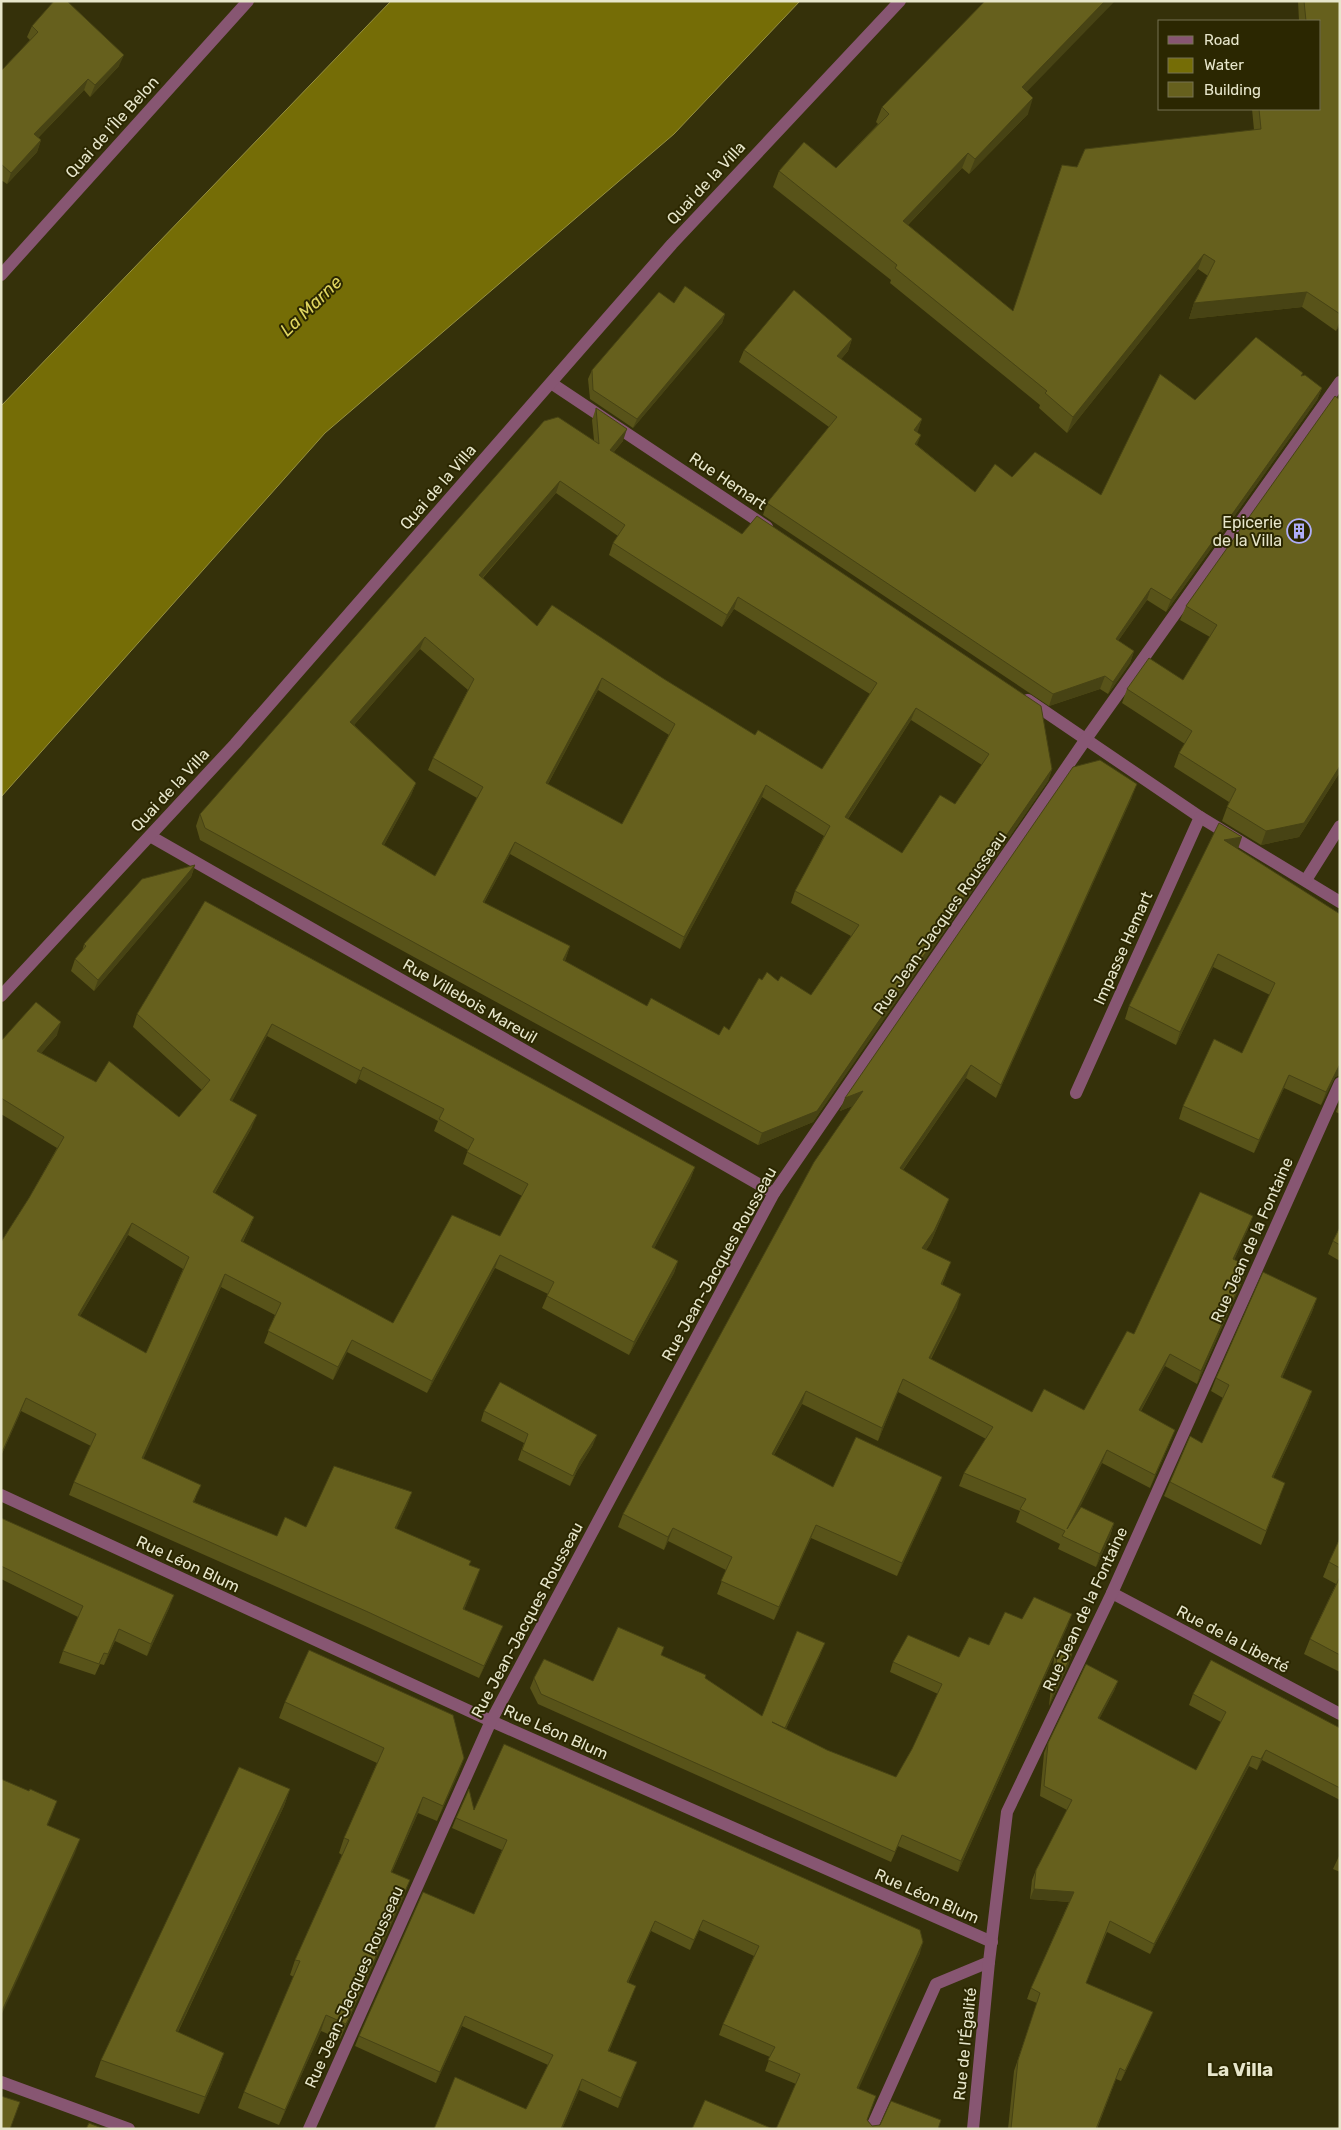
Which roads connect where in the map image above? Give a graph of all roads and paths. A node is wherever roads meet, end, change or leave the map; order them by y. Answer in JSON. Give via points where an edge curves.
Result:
{"nodes":[{"id":1,"x":248,"y":1,"type":"edge"},
{"id":2,"x":900,"y":1,"type":"edge"},
{"id":3,"x":1,"y":275,"type":"edge"},
{"id":4,"x":551,"y":382,"type":"junction"},
{"id":5,"x":1340,"y":382,"type":"edge"},
{"id":6,"x":782,"y":536,"type":"edge"},
{"id":7,"x":1021,"y":695,"type":"edge"},
{"id":8,"x":1086,"y":739,"type":"junction"},
{"id":9,"x":1200,"y":817,"type":"junction"},
{"id":10,"x":1340,"y":826,"type":"edge"},
{"id":11,"x":150,"y":836,"type":"junction"},
{"id":12,"x":1306,"y":880,"type":"junction"},
{"id":13,"x":1340,"y":902,"type":"edge"},
{"id":14,"x":1,"y":996,"type":"edge"},
{"id":15,"x":1340,"y":1083,"type":"edge"},
{"id":16,"x":1076,"y":1093,"type":"dead end"},
{"id":17,"x":774,"y":1193,"type":"junction"},
{"id":18,"x":1,"y":1496,"type":"edge"},
{"id":19,"x":1112,"y":1593,"type":"junction"},
{"id":20,"x":1340,"y":1714,"type":"edge"},
{"id":21,"x":490,"y":1721,"type":"junction"},
{"id":22,"x":992,"y":1942,"type":"junction"},
{"id":23,"x":989,"y":1962,"type":"junction"},
{"id":24,"x":1,"y":2082,"type":"edge"},
{"id":25,"x":129,"y":2129,"type":"edge"},
{"id":26,"x":309,"y":2129,"type":"edge"},
{"id":27,"x":871,"y":2129,"type":"edge"},
{"id":28,"x":973,"y":2129,"type":"edge"}],
"edges":[{"from":1,"to":3,"type":"street","name":"Quai de l'Île Belon"},
{"from":2,"to":4,"type":"street","name":"Quai de la Villa","via":[[672,244]]},
{"from":4,"to":6,"type":"street","name":"Rue Hemart"},
{"from":4,"to":11,"type":"street","name":"Quai de la Villa","via":[[235,744]]},
{"from":5,"to":8,"type":"street","name":"Rue Jean-Jacques Rousseau"},
{"from":7,"to":8,"type":"street"},
{"from":8,"to":9,"type":"street"},
{"from":8,"to":17,"type":"street","name":"Rue Jean-Jacques Rousseau"},
{"from":9,"to":12,"type":"street"},
{"from":9,"to":16,"type":"street","name":"Impasse Hemart"},
{"from":10,"to":12,"type":"street"},
{"from":11,"to":14,"type":"street","name":"Quai de la Villa"},
{"from":11,"to":17,"type":"street","name":"Rue Villebois Mareuil"},
{"from":12,"to":13,"type":"street"},
{"from":15,"to":19,"type":"street","name":"Rue Jean de la Fontaine"},
{"from":17,"to":21,"type":"street","name":"Rue Jean-Jacques Rousseau"},
{"from":18,"to":21,"type":"street","name":"Rue Léon Blum"},
{"from":19,"to":20,"type":"street","name":"Rue de la Liberté"},
{"from":19,"to":22,"type":"street","name":"Rue Jean de la Fontaine","via":[[1008,1812]]},
{"from":21,"to":22,"type":"street","name":"Rue Léon Blum"},
{"from":21,"to":26,"type":"street","name":"Rue Jean-Jacques Rousseau"},
{"from":22,"to":23,"type":"street","name":"Rue Jean de la Fontaine"},
{"from":23,"to":27,"type":"street","via":[[936,1984]]},
{"from":23,"to":28,"type":"street","name":"Rue de l'Égalité"},
{"from":24,"to":25,"type":"street"}]}
